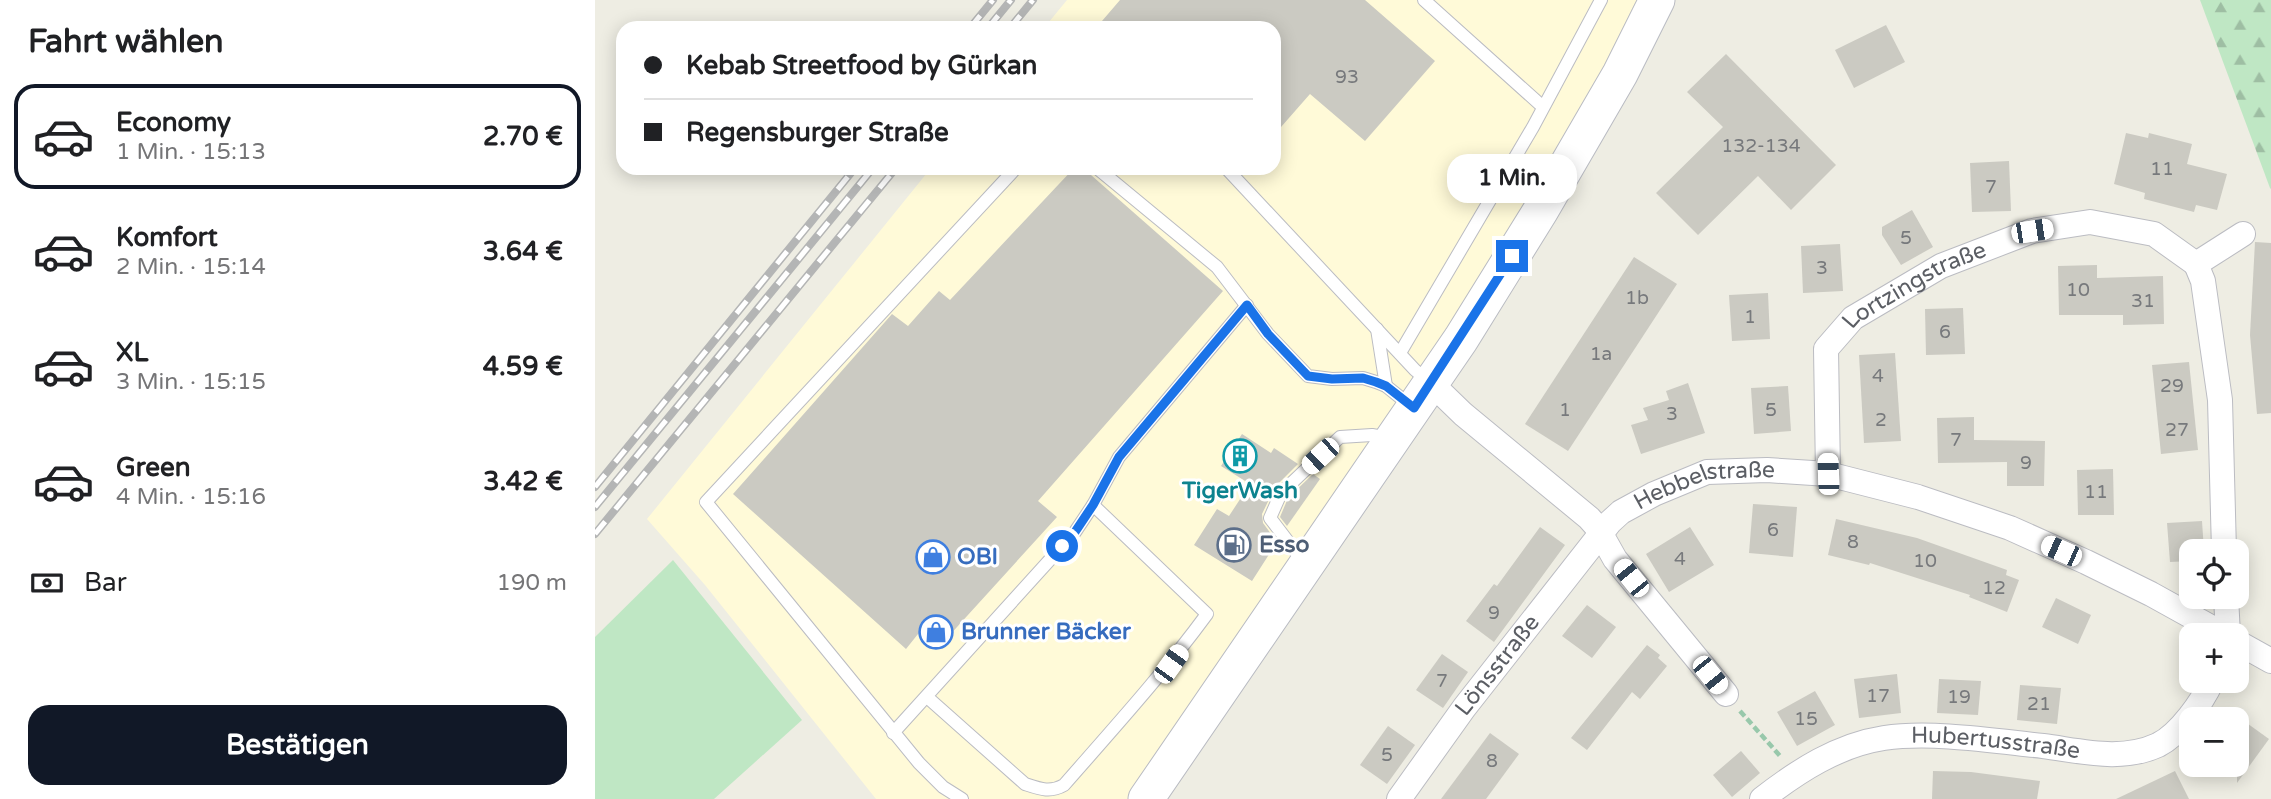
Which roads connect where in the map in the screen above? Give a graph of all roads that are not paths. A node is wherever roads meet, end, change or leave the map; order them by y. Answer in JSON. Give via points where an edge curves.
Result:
{"nodes":[{"id":1,"x":1424,"y":0,"type":"edge"},
{"id":2,"x":1601,"y":0,"type":"edge"},
{"id":3,"x":1657,"y":0,"type":"edge"},
{"id":4,"x":1543,"y":107,"type":"junction"},
{"id":5,"x":1010,"y":175,"type":"edge"},
{"id":6,"x":1105,"y":175,"type":"edge"},
{"id":7,"x":1234,"y":175,"type":"edge"},
{"id":8,"x":2243,"y":234,"type":"dead end"},
{"id":9,"x":2196,"y":264,"type":"junction"},
{"id":10,"x":1247,"y":305,"type":"junction"},
{"id":11,"x":1377,"y":329,"type":"junction"},
{"id":12,"x":1400,"y":353,"type":"junction"},
{"id":13,"x":1386,"y":386,"type":"junction"},
{"id":14,"x":1422,"y":396,"type":"junction"},
{"id":15,"x":1393,"y":439,"type":"junction"},
{"id":16,"x":1828,"y":474,"type":"junction"},
{"id":17,"x":1093,"y":505,"type":"junction"},
{"id":18,"x":1600,"y":534,"type":"junction"},
{"id":19,"x":2224,"y":539,"type":"edge"},
{"id":20,"x":1305,"y":565,"type":"junction"},
{"id":21,"x":2205,"y":623,"type":"edge"},
{"id":22,"x":2249,"y":649,"type":"edge"},
{"id":23,"x":2271,"y":661,"type":"edge"},
{"id":24,"x":2205,"y":693,"type":"edge"},
{"id":25,"x":1726,"y":694,"type":"road end"},
{"id":26,"x":927,"y":697,"type":"junction"},
{"id":27,"x":893,"y":733,"type":"junction"},
{"id":28,"x":962,"y":799,"type":"edge"},
{"id":29,"x":1146,"y":799,"type":"edge"},
{"id":30,"x":1399,"y":799,"type":"edge"},
{"id":31,"x":1762,"y":799,"type":"edge"}],
"edges":[{"from":1,"to":4,"type":"lane"},
{"from":2,"to":4,"type":"lane"},
{"from":3,"to":14,"type":"main road","via":[[1541,211]]},
{"from":4,"to":12,"type":"lane"},
{"from":5,"to":27,"type":"lane","via":[[706,502]]},
{"from":6,"to":10,"type":"lane","via":[[1217,267]]},
{"from":7,"to":11,"type":"lane"},
{"from":8,"to":9,"type":"street"},
{"from":9,"to":16,"type":"street","name":"Lortzingstraße","via":[[2154,234],[2090,222],[2032,231],[1941,266],[1853,318],[1826,349]]},
{"from":9,"to":19,"type":"street","via":[[2203,281],[2220,400]]},
{"from":10,"to":13,"type":"lane","via":[[1308,376],[1363,378]]},
{"from":10,"to":17,"type":"lane","via":[[1119,457]]},
{"from":11,"to":12,"type":"lane"},
{"from":11,"to":13,"type":"lane"},
{"from":12,"to":14,"type":"lane"},
{"from":13,"to":14,"type":"lane"},
{"from":14,"to":15,"type":"main road"},
{"from":14,"to":18,"type":"street","via":[[1463,414],[1577,508]]},
{"from":15,"to":20,"type":"main road"},
{"from":15,"to":20,"type":"lane","via":[[1372,435],[1340,438],[1281,493],[1270,518]]},
{"from":16,"to":18,"type":"street","name":"Hebbelstraße","via":[[1707,472],[1621,512]]},
{"from":16,"to":21,"type":"street","name":"Hebbelstraße","via":[[1918,497],[2010,528]]},
{"from":17,"to":26,"type":"lane","via":[[1075,532]]},
{"from":17,"to":26,"type":"lane","via":[[1207,614],[1171,664],[1064,785],[1053,791],[1025,784]]},
{"from":18,"to":25,"type":"street","via":[[1615,559]]},
{"from":18,"to":30,"type":"street","name":"Lönsstraße"},
{"from":20,"to":29,"type":"main road"},
{"from":22,"to":23,"type":"street"},
{"from":24,"to":31,"type":"street","name":"Hubertusstraße","via":[[2187,721],[2160,744],[2128,754],[1997,741],[1885,738],[1846,747],[1819,760]]},
{"from":26,"to":27,"type":"lane"},
{"from":27,"to":28,"type":"lane","via":[[943,787]]}]}
